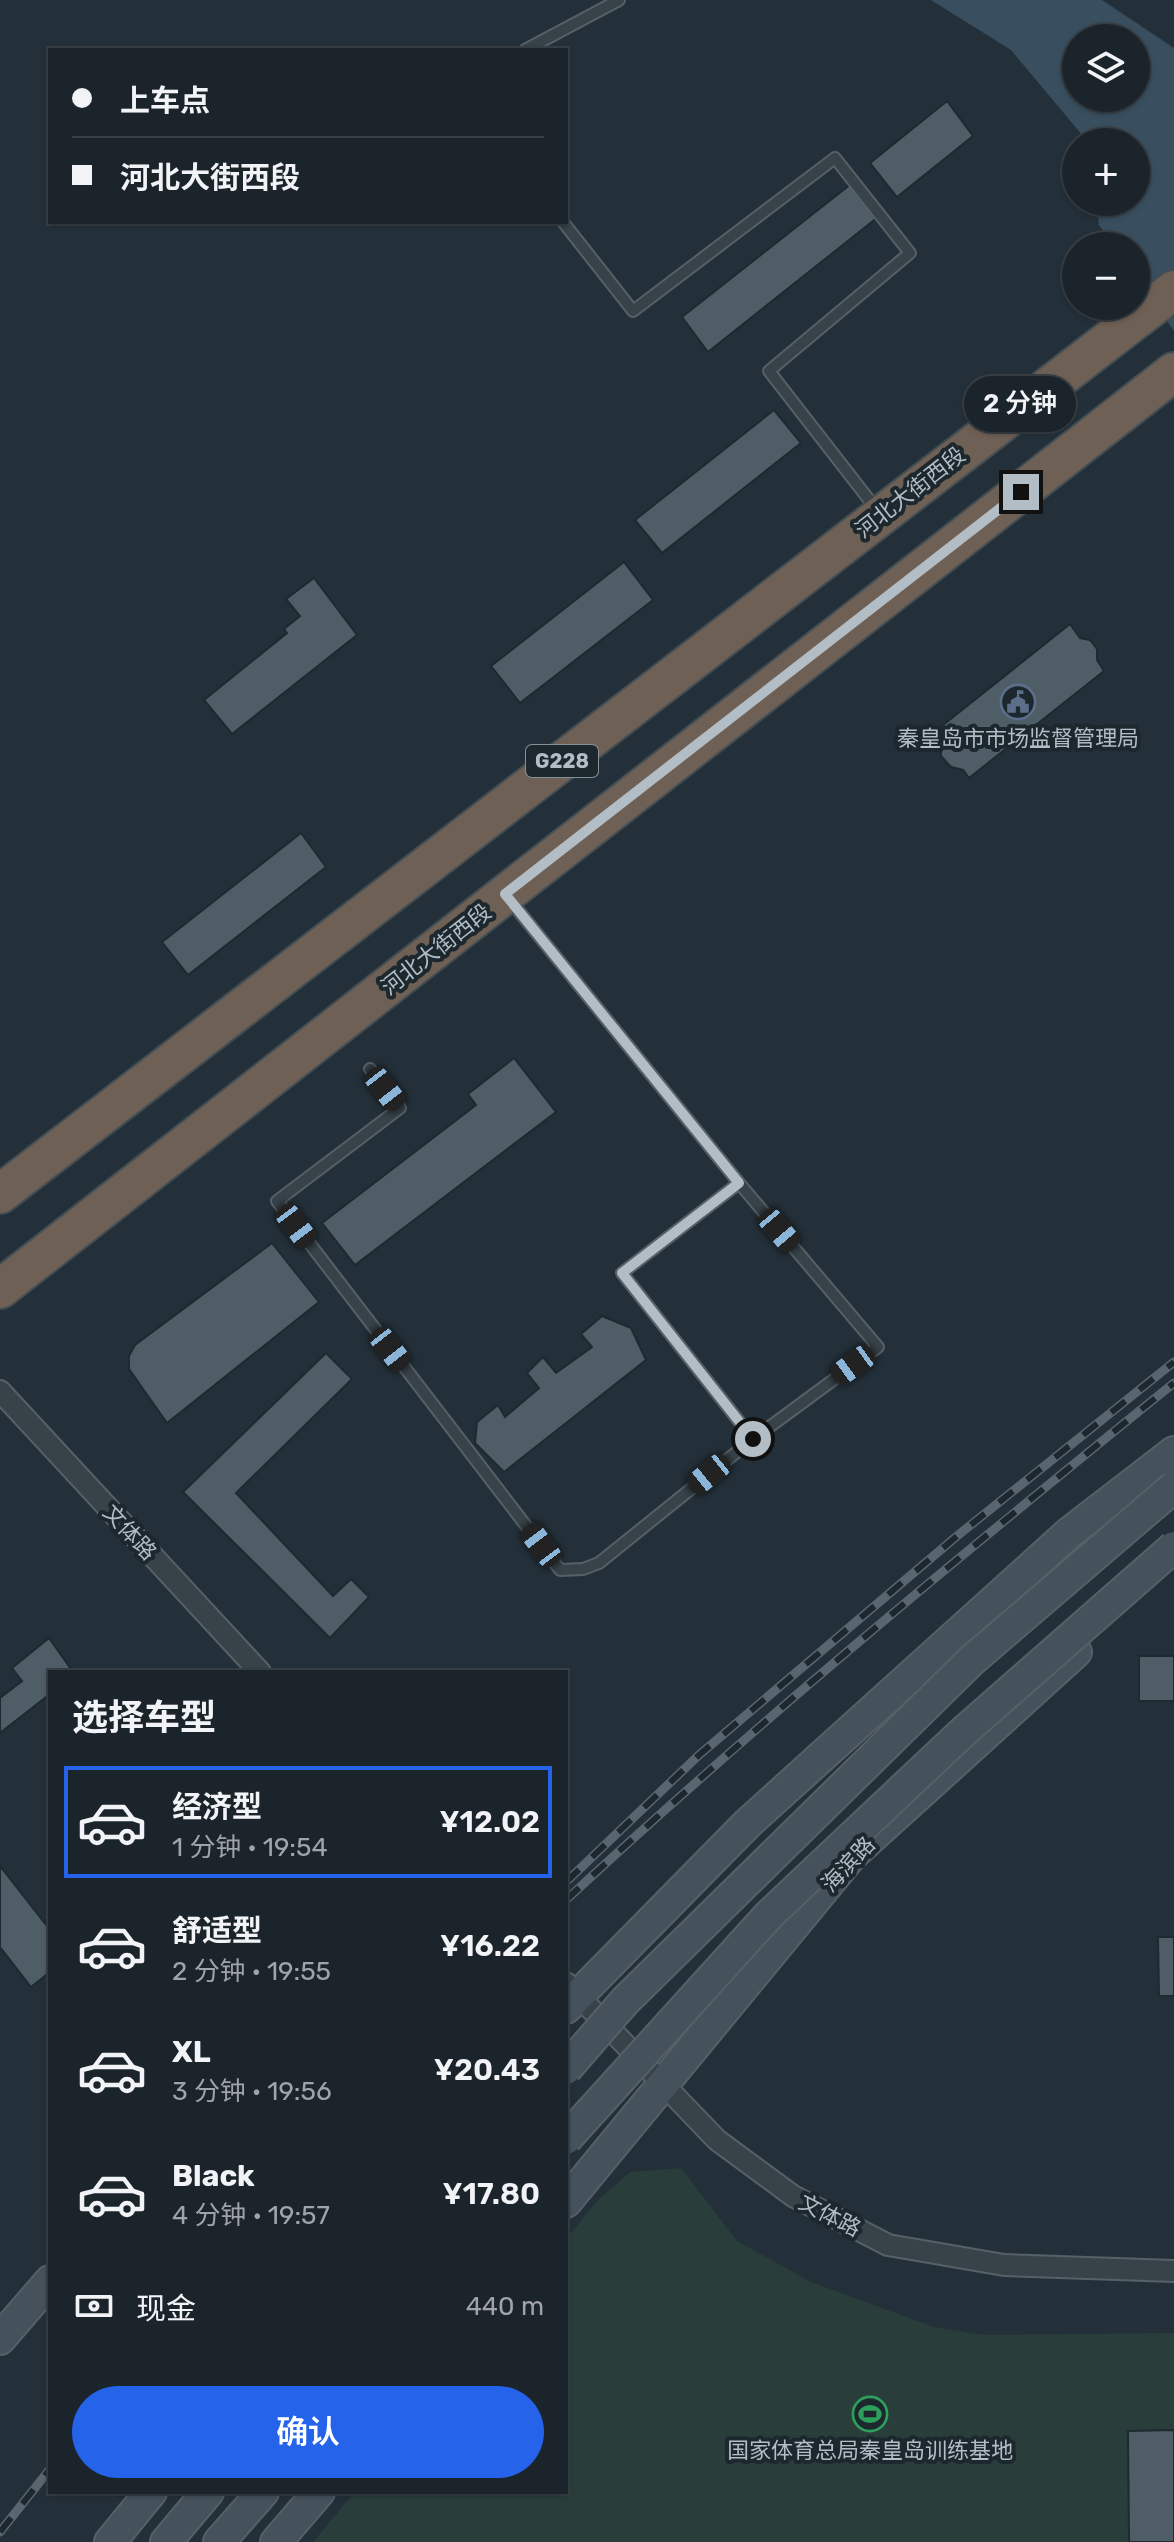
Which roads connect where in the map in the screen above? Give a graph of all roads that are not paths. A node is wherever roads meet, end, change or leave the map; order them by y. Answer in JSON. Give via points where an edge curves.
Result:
{"nodes":[{"id":1,"x":619,"y":0,"type":"edge"},
{"id":2,"x":529,"y":48,"type":"edge"},
{"id":3,"x":565,"y":224,"type":"edge"},
{"id":4,"x":1174,"y":290,"type":"edge"},
{"id":5,"x":1171,"y":374,"type":"edge"},
{"id":6,"x":881,"y":515,"type":"junction"},
{"id":7,"x":505,"y":894,"type":"junction"},
{"id":8,"x":370,"y":1069,"type":"dead end"},
{"id":9,"x":739,"y":1183,"type":"junction"},
{"id":10,"x":0,"y":1194,"type":"edge"},
{"id":11,"x":0,"y":1289,"type":"edge"},
{"id":12,"x":0,"y":1391,"type":"edge"},
{"id":13,"x":753,"y":1439,"type":"junction"},
{"id":14,"x":1174,"y":1452,"type":"edge"},
{"id":15,"x":1174,"y":1487,"type":"edge"},
{"id":16,"x":1174,"y":1547,"type":"edge"},
{"id":17,"x":1174,"y":1567,"type":"edge"},
{"id":18,"x":258,"y":1670,"type":"edge"},
{"id":19,"x":570,"y":1995,"type":"edge"},
{"id":20,"x":568,"y":2067,"type":"edge"},
{"id":21,"x":665,"y":2085,"type":"junction"},
{"id":22,"x":568,"y":2137,"type":"edge"},
{"id":23,"x":568,"y":2200,"type":"edge"},
{"id":24,"x":1174,"y":2271,"type":"edge"},
{"id":25,"x":48,"y":2283,"type":"edge"},
{"id":26,"x":0,"y":2339,"type":"edge"},
{"id":27,"x":149,"y":2494,"type":"edge"},
{"id":28,"x":206,"y":2494,"type":"edge"},
{"id":29,"x":261,"y":2494,"type":"edge"},
{"id":30,"x":317,"y":2494,"type":"edge"},
{"id":31,"x":110,"y":2542,"type":"edge"},
{"id":32,"x":166,"y":2542,"type":"edge"},
{"id":33,"x":219,"y":2542,"type":"edge"},
{"id":34,"x":276,"y":2542,"type":"edge"}],
"edges":[{"from":1,"to":2,"type":"lane"},
{"from":3,"to":6,"type":"lane","via":[[633,311],[835,158],[910,253],[769,371]]},
{"from":4,"to":6,"type":"highway","name":"河北大街西段","number":"G228"},
{"from":5,"to":7,"type":"highway","name":"河北大街西段"},
{"from":6,"to":10,"type":"highway","name":"河北大街西段","number":"G228"},
{"from":7,"to":9,"type":"lane"},
{"from":7,"to":11,"type":"highway","name":"河北大街西段"},
{"from":8,"to":13,"type":"lane","via":[[400,1108],[277,1201],[560,1570],[599,1563]]},
{"from":9,"to":13,"type":"lane","via":[[622,1273]]},
{"from":9,"to":13,"type":"lane","via":[[878,1347]]},
{"from":12,"to":18,"type":"street","name":"文体路"},
{"from":14,"to":19,"type":"street","via":[[1069,1533],[748,1823]]},
{"from":15,"to":20,"type":"street","bridge":true,"via":[[971,1661],[625,2001]]},
{"from":16,"to":22,"type":"street","name":"海滨路","bridge":true,"via":[[962,1733],[769,1915]]},
{"from":17,"to":21,"type":"street","name":"海滨路","via":[[851,1856]]},
{"from":19,"to":21,"type":"street","name":"文体路"},
{"from":21,"to":23,"type":"street","name":"海滨路"},
{"from":21,"to":24,"type":"street","name":"文体路","via":[[717,2140],[793,2196],[888,2245],[1004,2265]]},
{"from":25,"to":26,"type":"street"},
{"from":27,"to":31,"type":"street"},
{"from":28,"to":32,"type":"street"},
{"from":29,"to":33,"type":"street"},
{"from":30,"to":34,"type":"street"}]}
